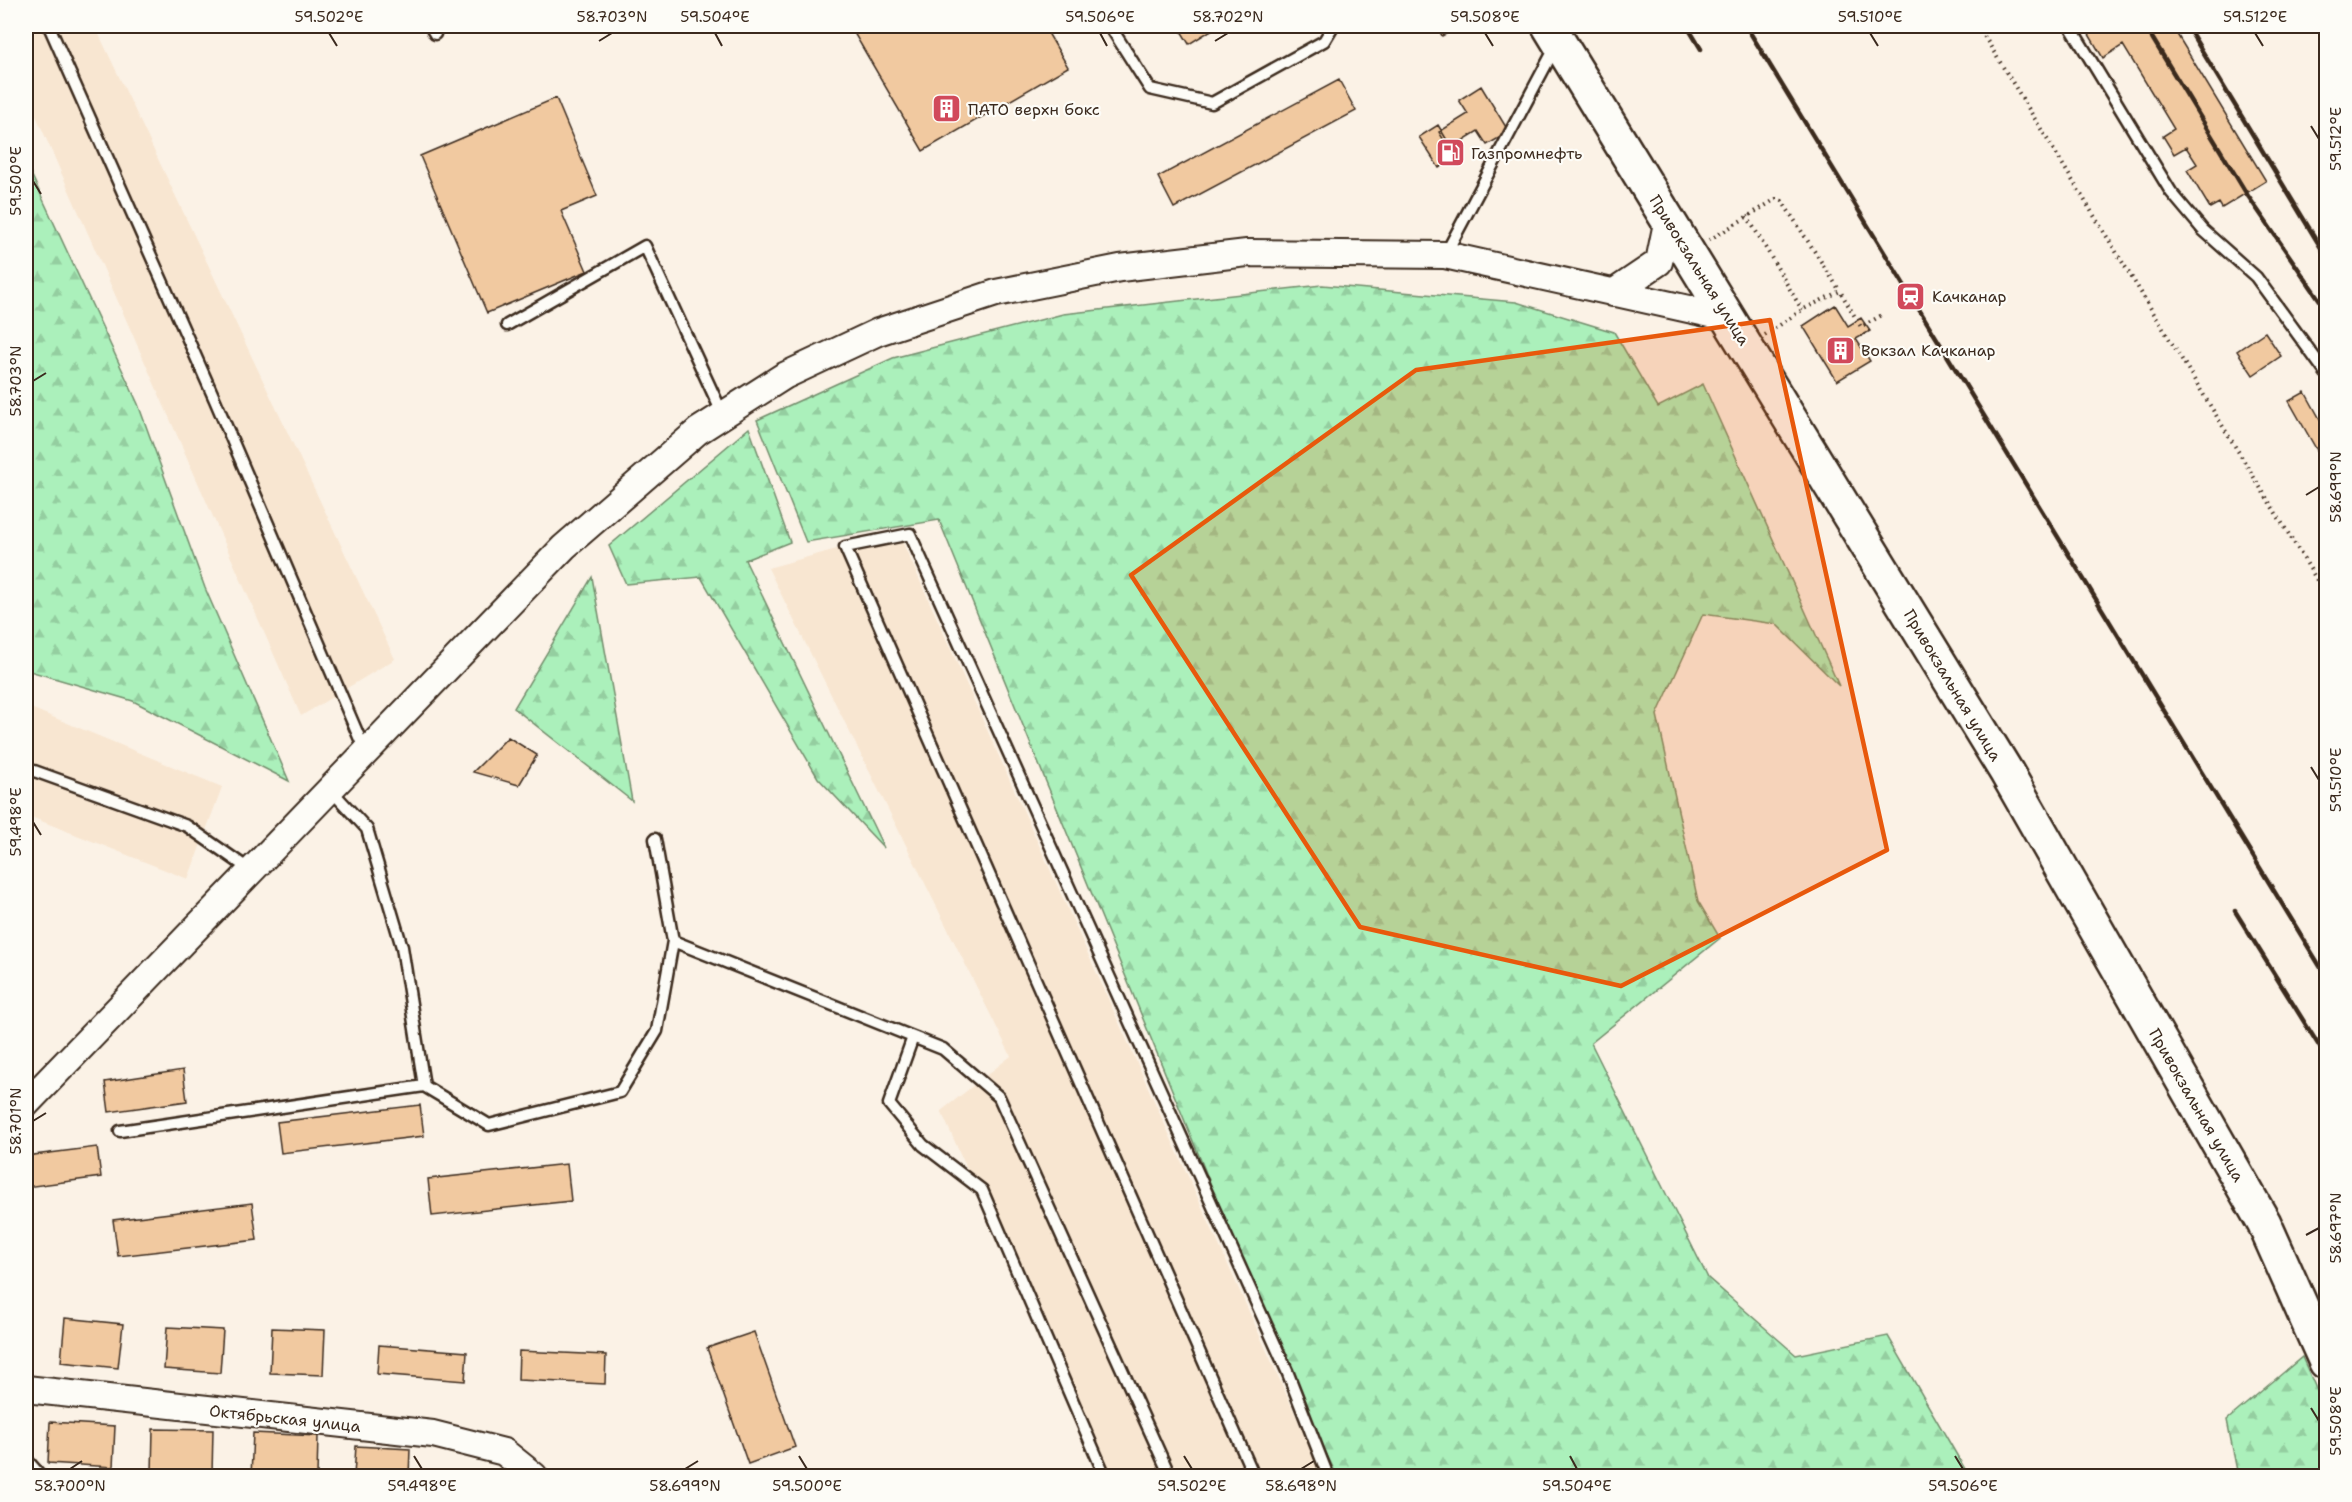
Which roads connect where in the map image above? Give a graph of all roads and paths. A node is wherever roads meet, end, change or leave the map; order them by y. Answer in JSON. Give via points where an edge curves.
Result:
{"nodes":[{"id":1,"x":49,"y":26,"type":"edge"},
{"id":2,"x":1110,"y":26,"type":"edge"},
{"id":3,"x":1334,"y":26,"type":"edge"},
{"id":4,"x":1978,"y":26,"type":"edge"},
{"id":5,"x":2070,"y":26,"type":"edge"},
{"id":6,"x":1554,"y":33,"type":"edge"},
{"id":7,"x":1747,"y":216,"type":"junction"},
{"id":8,"x":1668,"y":218,"type":"junction"},
{"id":9,"x":1700,"y":245,"type":"dead end"},
{"id":10,"x":1445,"y":255,"type":"junction"},
{"id":11,"x":1840,"y":291,"type":"junction"},
{"id":12,"x":1613,"y":293,"type":"junction"},
{"id":13,"x":1802,"y":310,"type":"junction"},
{"id":14,"x":1884,"y":314,"type":"dead end"},
{"id":15,"x":1729,"y":318,"type":"junction"},
{"id":16,"x":507,"y":325,"type":"dead end"},
{"id":17,"x":1748,"y":346,"type":"junction"},
{"id":18,"x":2326,"y":373,"type":"edge"},
{"id":19,"x":723,"y":415,"type":"junction"},
{"id":20,"x":2326,"y":595,"type":"edge"},
{"id":21,"x":365,"y":752,"type":"junction"},
{"id":22,"x":26,"y":768,"type":"edge"},
{"id":23,"x":330,"y":788,"type":"junction"},
{"id":24,"x":655,"y":839,"type":"dead end"},
{"id":25,"x":251,"y":871,"type":"junction"},
{"id":26,"x":673,"y":941,"type":"junction"},
{"id":27,"x":913,"y":1037,"type":"junction"},
{"id":28,"x":424,"y":1086,"type":"junction"},
{"id":29,"x":26,"y":1104,"type":"edge"},
{"id":30,"x":120,"y":1131,"type":"dead end"},
{"id":31,"x":2326,"y":1362,"type":"edge"},
{"id":32,"x":26,"y":1389,"type":"edge"},
{"id":33,"x":26,"y":1459,"type":"edge"},
{"id":34,"x":41,"y":1476,"type":"edge"},
{"id":35,"x":534,"y":1476,"type":"edge"},
{"id":36,"x":1105,"y":1476,"type":"edge"},
{"id":37,"x":1170,"y":1476,"type":"edge"},
{"id":38,"x":1254,"y":1476,"type":"edge"},
{"id":39,"x":1328,"y":1476,"type":"edge"}],
"edges":[{"from":1,"to":21,"type":"lane"},
{"from":2,"to":3,"type":"lane","via":[[1150,89],[1212,103],[1324,41]]},
{"from":4,"to":20,"type":"path"},
{"from":5,"to":18,"type":"lane","via":[[2171,192],[2203,230],[2256,277]]},
{"from":6,"to":8,"type":"main road","name":"Привокзальная улица"},
{"from":6,"to":10,"type":"lane"},
{"from":7,"to":9,"type":"path"},
{"from":7,"to":11,"type":"path","via":[[1776,199],[1782,201]]},
{"from":7,"to":13,"type":"path"},
{"from":8,"to":12,"type":"street","via":[[1659,262]]},
{"from":8,"to":15,"type":"main road","name":"Привокзальная улица"},
{"from":10,"to":12,"type":"street"},
{"from":10,"to":19,"type":"street","via":[[1247,253],[1120,268],[996,293],[878,332],[784,376]]},
{"from":11,"to":13,"type":"path"},
{"from":11,"to":14,"type":"path","via":[[1861,327]]},
{"from":12,"to":15,"type":"street"},
{"from":13,"to":17,"type":"path"},
{"from":15,"to":17,"type":"main road","name":"Привокзальная улица"},
{"from":16,"to":19,"type":"lane","via":[[645,246]]},
{"from":17,"to":31,"type":"main road","name":"Привокзальная улица","via":[[2007,773],[2264,1223]]},
{"from":19,"to":21,"type":"street","via":[[698,431],[564,547]]},
{"from":21,"to":23,"type":"street"},
{"from":22,"to":25,"type":"lane","via":[[188,826]]},
{"from":23,"to":25,"type":"street"},
{"from":23,"to":28,"type":"lane","via":[[367,829],[402,947]]},
{"from":24,"to":26,"type":"lane"},
{"from":25,"to":29,"type":"street"},
{"from":26,"to":27,"type":"lane"},
{"from":26,"to":28,"type":"lane","via":[[657,1031],[620,1092],[489,1125]]},
{"from":27,"to":36,"type":"lane","via":[[889,1104],[923,1145],[982,1190]]},
{"from":27,"to":37,"type":"lane","via":[[944,1049],[999,1097]]},
{"from":28,"to":30,"type":"lane"},
{"from":32,"to":35,"type":"street","name":"Октябрьская улица","via":[[433,1434],[504,1452]]},
{"from":33,"to":34,"type":"lane"},
{"from":38,"to":39,"type":"lane","via":[[845,547],[910,534],[1287,1371]]}]}
